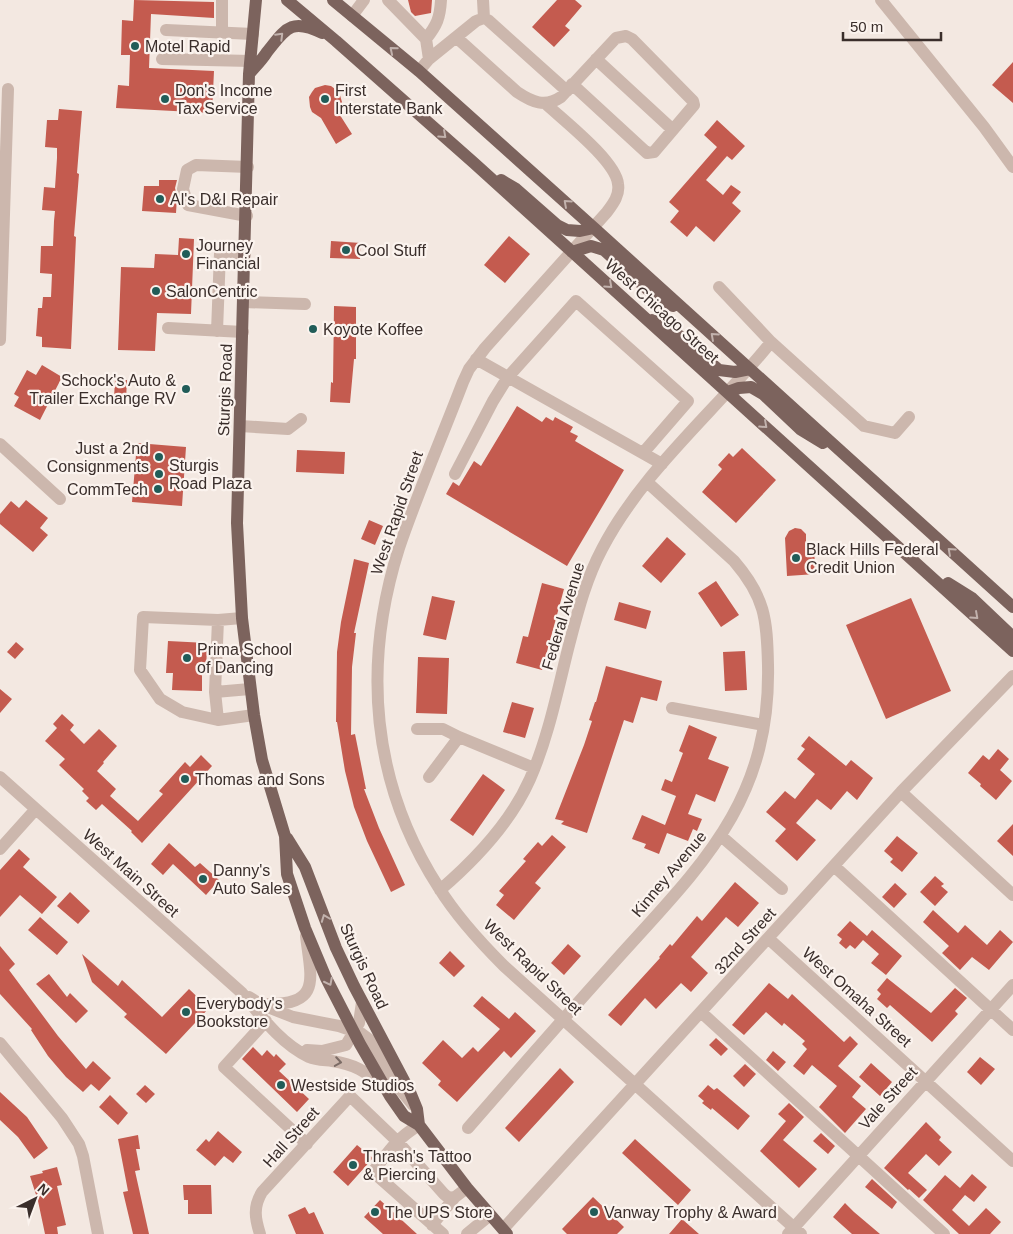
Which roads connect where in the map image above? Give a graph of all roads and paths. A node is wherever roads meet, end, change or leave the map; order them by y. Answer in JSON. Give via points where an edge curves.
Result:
{"nodes":[{"id":1,"x":222,"y":0,"type":"edge"},
{"id":2,"x":256,"y":0,"type":"edge"},
{"id":3,"x":287,"y":0,"type":"edge"},
{"id":4,"x":333,"y":0,"type":"edge"},
{"id":5,"x":364,"y":0,"type":"edge"},
{"id":6,"x":388,"y":0,"type":"edge"},
{"id":7,"x":441,"y":0,"type":"edge"},
{"id":8,"x":483,"y":0,"type":"edge"},
{"id":9,"x":880,"y":0,"type":"edge"},
{"id":10,"x":352,"y":16,"type":"junction"},
{"id":11,"x":484,"y":18,"type":"junction"},
{"id":12,"x":166,"y":30,"type":"dead end"},
{"id":13,"x":222,"y":32,"type":"junction"},
{"id":14,"x":253,"y":34,"type":"junction"},
{"id":15,"x":457,"y":38,"type":"junction"},
{"id":16,"x":426,"y":39,"type":"junction"},
{"id":17,"x":336,"y":41,"type":"junction"},
{"id":18,"x":162,"y":59,"type":"dead end"},
{"id":19,"x":596,"y":59,"type":"junction"},
{"id":20,"x":429,"y":60,"type":"junction"},
{"id":21,"x":250,"y":68,"type":"junction"},
{"id":22,"x":419,"y":71,"type":"junction"},
{"id":23,"x":569,"y":88,"type":"junction"},
{"id":24,"x":8,"y":89,"type":"dead end"},
{"id":25,"x":546,"y":104,"type":"junction"},
{"id":26,"x":673,"y":130,"type":"junction"},
{"id":27,"x":3,"y":152,"type":"edge"},
{"id":28,"x":474,"y":163,"type":"junction"},
{"id":29,"x":248,"y":167,"type":"junction"},
{"id":30,"x":1013,"y":167,"type":"edge"},
{"id":31,"x":246,"y":216,"type":"junction"},
{"id":32,"x":594,"y":228,"type":"junction"},
{"id":33,"x":572,"y":252,"type":"junction"},
{"id":34,"x":245,"y":254,"type":"junction"},
{"id":35,"x":719,"y":287,"type":"dead end"},
{"id":36,"x":244,"y":302,"type":"junction"},
{"id":37,"x":305,"y":304,"type":"dead end"},
{"id":38,"x":691,"y":316,"type":"junction"},
{"id":39,"x":645,"y":317,"type":"junction"},
{"id":40,"x":168,"y":328,"type":"dead end"},
{"id":41,"x":217,"y":331,"type":"junction"},
{"id":42,"x":243,"y":332,"type":"junction"},
{"id":43,"x":0,"y":340,"type":"edge"},
{"id":44,"x":771,"y":342,"type":"junction"},
{"id":45,"x":476,"y":359,"type":"junction"},
{"id":46,"x":750,"y":369,"type":"junction"},
{"id":47,"x":508,"y":377,"type":"junction"},
{"id":48,"x":728,"y":392,"type":"junction"},
{"id":49,"x":909,"y":417,"type":"dead end"},
{"id":50,"x":301,"y":418,"type":"dead end"},
{"id":51,"x":240,"y":426,"type":"junction"},
{"id":52,"x":0,"y":444,"type":"edge"},
{"id":53,"x":643,"y":453,"type":"junction"},
{"id":54,"x":847,"y":457,"type":"junction"},
{"id":55,"x":662,"y":464,"type":"junction"},
{"id":56,"x":455,"y":474,"type":"dead end"},
{"id":57,"x":647,"y":482,"type":"junction"},
{"id":58,"x":60,"y":499,"type":"dead end"},
{"id":59,"x":922,"y":568,"type":"junction"},
{"id":60,"x":1013,"y":607,"type":"edge"},
{"id":61,"x":242,"y":618,"type":"junction"},
{"id":62,"x":218,"y":620,"type":"junction"},
{"id":63,"x":1013,"y":637,"type":"edge"},
{"id":64,"x":1013,"y":650,"type":"edge"},
{"id":65,"x":1013,"y":676,"type":"edge"},
{"id":66,"x":250,"y":689,"type":"junction"},
{"id":67,"x":216,"y":692,"type":"junction"},
{"id":68,"x":672,"y":708,"type":"dead end"},
{"id":69,"x":254,"y":715,"type":"junction"},
{"id":70,"x":218,"y":720,"type":"junction"},
{"id":71,"x":764,"y":725,"type":"junction"},
{"id":72,"x":417,"y":729,"type":"dead end"},
{"id":73,"x":459,"y":737,"type":"junction"},
{"id":74,"x":534,"y":768,"type":"junction"},
{"id":75,"x":0,"y":777,"type":"edge"},
{"id":76,"x":430,"y":777,"type":"dead end"},
{"id":77,"x":901,"y":792,"type":"junction"},
{"id":78,"x":35,"y":810,"type":"junction"},
{"id":79,"x":286,"y":836,"type":"junction"},
{"id":80,"x":721,"y":836,"type":"junction"},
{"id":81,"x":0,"y":849,"type":"edge"},
{"id":82,"x":834,"y":866,"type":"junction"},
{"id":83,"x":782,"y":888,"type":"dead end"},
{"id":84,"x":440,"y":890,"type":"junction"},
{"id":85,"x":1013,"y":895,"type":"edge"},
{"id":86,"x":305,"y":928,"type":"junction"},
{"id":87,"x":769,"y":938,"type":"junction"},
{"id":88,"x":1013,"y":984,"type":"edge"},
{"id":89,"x":242,"y":993,"type":"junction"},
{"id":90,"x":362,"y":1002,"type":"junction"},
{"id":91,"x":260,"y":1004,"type":"junction"},
{"id":92,"x":990,"y":1009,"type":"junction"},
{"id":93,"x":702,"y":1012,"type":"junction"},
{"id":94,"x":563,"y":1019,"type":"junction"},
{"id":95,"x":266,"y":1021,"type":"junction"},
{"id":96,"x":1013,"y":1030,"type":"edge"},
{"id":97,"x":355,"y":1031,"type":"junction"},
{"id":98,"x":0,"y":1043,"type":"edge"},
{"id":99,"x":292,"y":1047,"type":"junction"},
{"id":100,"x":925,"y":1081,"type":"junction"},
{"id":101,"x":636,"y":1084,"type":"junction"},
{"id":102,"x":390,"y":1096,"type":"junction"},
{"id":103,"x":417,"y":1108,"type":"junction"},
{"id":104,"x":419,"y":1125,"type":"junction"},
{"id":105,"x":468,"y":1128,"type":"dead end"},
{"id":106,"x":397,"y":1141,"type":"junction"},
{"id":107,"x":307,"y":1144,"type":"junction"},
{"id":108,"x":858,"y":1156,"type":"junction"},
{"id":109,"x":1013,"y":1161,"type":"edge"},
{"id":110,"x":467,"y":1188,"type":"junction"},
{"id":111,"x":455,"y":1197,"type":"junction"},
{"id":112,"x":490,"y":1215,"type":"junction"},
{"id":113,"x":432,"y":1224,"type":"junction"},
{"id":114,"x":505,"y":1232,"type":"edge"},
{"id":115,"x":794,"y":1232,"type":"edge"},
{"id":116,"x":98,"y":1234,"type":"edge"},
{"id":117,"x":260,"y":1234,"type":"edge"},
{"id":118,"x":442,"y":1234,"type":"edge"},
{"id":119,"x":468,"y":1234,"type":"edge"},
{"id":120,"x":944,"y":1234,"type":"edge"}],
"edges":[{"from":1,"to":13,"type":"street"},
{"from":2,"to":14,"type":"main road","name":"Sturgis Road"},
{"from":3,"to":17,"type":"main road","name":"West Chicago Street"},
{"from":4,"to":10,"type":"main road","name":"West Chicago Street"},
{"from":5,"to":10,"type":"street"},
{"from":6,"to":16,"type":"street"},
{"from":7,"to":16,"type":"street","via":[[440,17]]},
{"from":8,"to":11,"type":"street"},
{"from":9,"to":30,"type":"street"},
{"from":22,"to":10,"type":"main road","name":"West Chicago Street","one_way":true},
{"from":11,"to":15,"type":"street","via":[[476,20]]},
{"from":11,"to":23,"type":"street"},
{"from":12,"to":13,"type":"street"},
{"from":13,"to":14,"type":"street"},
{"from":14,"to":21,"type":"main road","name":"Sturgis Road"},
{"from":15,"to":20,"type":"street"},
{"from":15,"to":25,"type":"street","via":[[518,92]]},
{"from":16,"to":20,"type":"street"},
{"from":21,"to":17,"type":"main road","one_way":true,"via":[[289,28],[307,27]]},
{"from":17,"to":28,"type":"main road","name":"West Chicago Street","one_way":true},
{"from":18,"to":21,"type":"street"},
{"from":19,"to":23,"type":"street"},
{"from":19,"to":26,"type":"street"},
{"from":19,"to":26,"type":"street","via":[[616,38],[626,36],[632,39],[693,101],[691,110]]},
{"from":20,"to":22,"type":"street"},
{"from":21,"to":29,"type":"main road","name":"Sturgis Road"},
{"from":32,"to":22,"type":"main road","name":"West Chicago Street","one_way":true},
{"from":23,"to":25,"type":"street","via":[[554,102]]},
{"from":23,"to":26,"type":"street","via":[[647,153],[654,152]]},
{"from":24,"to":27,"type":"street"},
{"from":25,"to":32,"type":"street","name":"West Rapid Street","via":[[603,157],[616,176],[619,184],[615,200]]},
{"from":27,"to":43,"type":"street"},
{"from":28,"to":32,"type":"main road","via":[[516,189],[557,225],[567,230]]},
{"from":28,"to":33,"type":"main road","name":"West Chicago Street"},
{"from":29,"to":31,"type":"main road","name":"Sturgis Road"},
{"from":29,"to":31,"type":"street","via":[[196,165],[187,170],[183,189],[188,205]]},
{"from":31,"to":34,"type":"main road","name":"Sturgis Road"},
{"from":32,"to":33,"type":"street","name":"West Rapid Street"},
{"from":32,"to":38,"type":"main road","name":"West Chicago Street"},
{"from":33,"to":38,"type":"main road","via":[[591,246],[604,250],[655,296]]},
{"from":33,"to":39,"type":"main road","name":"West Chicago Street","one_way":true},
{"from":33,"to":45,"type":"street","name":"West Rapid Street"},
{"from":34,"to":36,"type":"main road","name":"Sturgis Road"},
{"from":34,"to":41,"type":"street","via":[[220,253]]},
{"from":35,"to":44,"type":"street"},
{"from":36,"to":37,"type":"street"},
{"from":36,"to":42,"type":"main road","name":"Sturgis Road"},
{"from":46,"to":38,"type":"main road","name":"West Chicago Street","one_way":true},
{"from":39,"to":46,"type":"main road","via":[[668,326],[719,370],[735,372]]},
{"from":39,"to":48,"type":"main road","name":"West Chicago Street"},
{"from":40,"to":41,"type":"street"},
{"from":41,"to":42,"type":"street"},
{"from":42,"to":51,"type":"main road","name":"Sturgis Road"},
{"from":44,"to":46,"type":"street","name":"Federal Avenue"},
{"from":44,"to":49,"type":"street","via":[[864,426],[895,433]]},
{"from":45,"to":47,"type":"street"},
{"from":45,"to":84,"type":"street","name":"West Rapid Street","via":[[463,382],[399,549],[384,611],[377,666],[376,693],[388,773],[409,832]]},
{"from":46,"to":48,"type":"street","name":"Federal Avenue"},
{"from":46,"to":54,"type":"main road","name":"West Chicago Street"},
{"from":47,"to":53,"type":"street"},
{"from":47,"to":53,"type":"street","via":[[576,300],[688,401]]},
{"from":47,"to":56,"type":"street"},
{"from":48,"to":54,"type":"main road","via":[[751,387],[800,429]]},
{"from":48,"to":55,"type":"street","name":"Federal Avenue"},
{"from":48,"to":59,"type":"main road","name":"West Chicago Street","one_way":true},
{"from":50,"to":51,"type":"street","via":[[288,429]]},
{"from":51,"to":61,"type":"main road","name":"Sturgis Road","via":[[237,523]]},
{"from":52,"to":58,"type":"street"},
{"from":53,"to":55,"type":"street"},
{"from":60,"to":54,"type":"main road","name":"West Chicago Street","one_way":true},
{"from":55,"to":57,"type":"street","name":"Federal Avenue"},
{"from":57,"to":71,"type":"street","name":"Kinney Avenue","via":[[720,547],[756,590],[766,621],[768,678]]},
{"from":57,"to":74,"type":"street","name":"Federal Avenue","via":[[610,533],[591,571]]},
{"from":59,"to":63,"type":"main road","via":[[972,598]]},
{"from":59,"to":64,"type":"main road","name":"West Chicago Street","one_way":true},
{"from":61,"to":62,"type":"street"},
{"from":61,"to":66,"type":"main road","name":"Sturgis Road"},
{"from":62,"to":67,"type":"street"},
{"from":62,"to":70,"type":"street","via":[[143,617],[140,670],[160,699],[182,712]]},
{"from":65,"to":77,"type":"street","name":"32nd Street"},
{"from":66,"to":67,"type":"street"},
{"from":66,"to":69,"type":"main road","name":"Sturgis Road"},
{"from":67,"to":70,"type":"street"},
{"from":68,"to":71,"type":"street"},
{"from":69,"to":70,"type":"street"},
{"from":69,"to":79,"type":"main road","name":"Sturgis Road","via":[[262,760]]},
{"from":71,"to":80,"type":"street","name":"Kinney Avenue","via":[[753,772]]},
{"from":72,"to":73,"type":"street","via":[[443,729]]},
{"from":73,"to":74,"type":"street"},
{"from":73,"to":76,"type":"street"},
{"from":74,"to":84,"type":"street","name":"Federal Avenue","via":[[519,800],[502,824]]},
{"from":75,"to":78,"type":"street","name":"West Main Street"},
{"from":77,"to":82,"type":"street","name":"32nd Street"},
{"from":77,"to":85,"type":"street"},
{"from":78,"to":81,"type":"street"},
{"from":78,"to":89,"type":"street","name":"West Main Street"},
{"from":79,"to":86,"type":"main road","name":"Sturgis Road","via":[[287,874]]},
{"from":90,"to":79,"type":"main road","name":"Sturgis Road","one_way":true,"via":[[336,948],[305,867]]},
{"from":80,"to":83,"type":"street"},
{"from":80,"to":94,"type":"street","name":"Kinney Avenue","via":[[690,877]]},
{"from":82,"to":87,"type":"street","name":"32nd Street"},
{"from":82,"to":92,"type":"street"},
{"from":84,"to":94,"type":"street","name":"West Rapid Street","via":[[485,947]]},
{"from":86,"to":91,"type":"street","via":[[311,982],[308,990],[299,1000]]},
{"from":86,"to":97,"type":"main road","name":"Sturgis Road","one_way":true,"via":[[326,978]]},
{"from":87,"to":93,"type":"street","name":"32nd Street"},
{"from":87,"to":100,"type":"street","name":"West Omaha Street"},
{"from":88,"to":92,"type":"street","name":"Vale Street"},
{"from":89,"to":91,"type":"street","name":"West Main Street"},
{"from":89,"to":95,"type":"street","name":"West Main Street"},
{"from":90,"to":97,"type":"street"},
{"from":90,"to":103,"type":"main road","name":"Sturgis Road"},
{"from":91,"to":97,"type":"street","name":"West Main Street","via":[[293,1017]]},
{"from":92,"to":96,"type":"street"},
{"from":92,"to":100,"type":"street","name":"Vale Street"},
{"from":93,"to":101,"type":"street","name":"32nd Street"},
{"from":93,"to":108,"type":"street"},
{"from":94,"to":101,"type":"street","name":"West Rapid Street"},
{"from":94,"to":105,"type":"street","name":"Kinney Avenue"},
{"from":95,"to":99,"type":"street","name":"West Main Street"},
{"from":95,"to":107,"type":"street","via":[[224,1067]]},
{"from":97,"to":99,"type":"street","via":[[346,1045],[332,1050]]},
{"from":97,"to":102,"type":"main road","name":"Sturgis Road"},
{"from":97,"to":103,"type":"street","name":"West Main Street","via":[[370,1040],[400,1088]]},
{"from":98,"to":116,"type":"street","via":[[62,1118],[79,1144]]},
{"from":99,"to":102,"type":"street","name":"West Main Street","one_way":true,"via":[[312,1058],[357,1066],[374,1078]]},
{"from":100,"to":108,"type":"street","name":"Vale Street"},
{"from":100,"to":109,"type":"street","name":"West Omaha Street"},
{"from":101,"to":114,"type":"street","name":"32nd Street"},
{"from":101,"to":115,"type":"street","name":"West Rapid Street"},
{"from":102,"to":104,"type":"main road","name":"West Main Street","via":[[404,1116]]},
{"from":103,"to":104,"type":"main road"},
{"from":104,"to":106,"type":"street"},
{"from":104,"to":110,"type":"main road","name":"West Main Street"},
{"from":106,"to":107,"type":"street","name":"Hall Street","via":[[350,1096]]},
{"from":106,"to":111,"type":"street","name":"Hall Street","via":[[438,1188],[449,1198]]},
{"from":106,"to":113,"type":"street","via":[[373,1172]]},
{"from":107,"to":117,"type":"street","name":"Hall Street","via":[[258,1199],[254,1215]]},
{"from":108,"to":115,"type":"street","name":"Vale Street"},
{"from":108,"to":120,"type":"street"},
{"from":110,"to":111,"type":"street"},
{"from":110,"to":112,"type":"main road","name":"West Main Street"},
{"from":111,"to":113,"type":"street"},
{"from":112,"to":114,"type":"main road","name":"West Main Street"},
{"from":112,"to":119,"type":"street"},
{"from":113,"to":118,"type":"street"}]}
